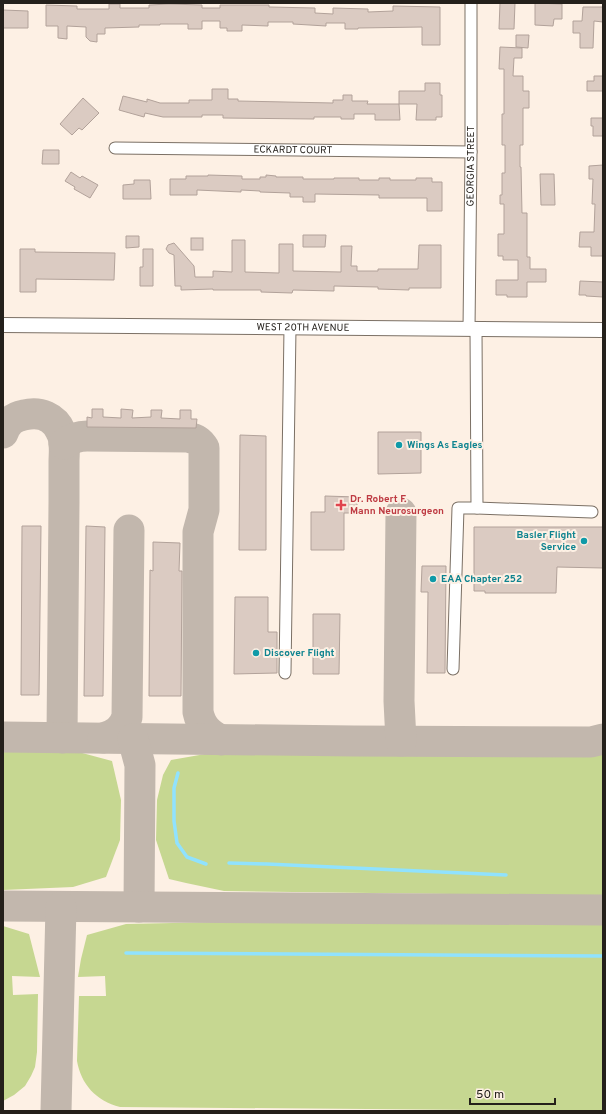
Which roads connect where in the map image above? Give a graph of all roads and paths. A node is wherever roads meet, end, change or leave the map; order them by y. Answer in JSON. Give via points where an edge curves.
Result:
{"nodes":[{"id":1,"x":471,"y":3,"type":"edge"},
{"id":2,"x":115,"y":148,"type":"dead end"},
{"id":3,"x":471,"y":152,"type":"junction"},
{"id":4,"x":3,"y":325,"type":"edge"},
{"id":5,"x":290,"y":328,"type":"junction"},
{"id":6,"x":473,"y":329,"type":"junction"},
{"id":7,"x":603,"y":330,"type":"edge"},
{"id":8,"x":477,"y":508,"type":"junction"},
{"id":9,"x":592,"y":512,"type":"dead end"},
{"id":10,"x":453,"y":669,"type":"dead end"},
{"id":11,"x":285,"y":673,"type":"dead end"}],
"edges":[{"from":1,"to":3,"type":"street","name":"GEORGIA STREET"},
{"from":2,"to":3,"type":"street","name":"ECKARDT COURT"},
{"from":3,"to":6,"type":"street","name":"GEORGIA STREET"},
{"from":4,"to":5,"type":"main road","name":"WEST 20TH AVENUE"},
{"from":5,"to":6,"type":"main road","name":"WEST 20TH AVENUE"},
{"from":5,"to":11,"type":"street"},
{"from":6,"to":7,"type":"main road","name":"WEST 20TH AVENUE"},
{"from":6,"to":8,"type":"street","name":"GEORGIA STREET"},
{"from":8,"to":9,"type":"street"},
{"from":8,"to":10,"type":"street","via":[[458,508]]}]}
